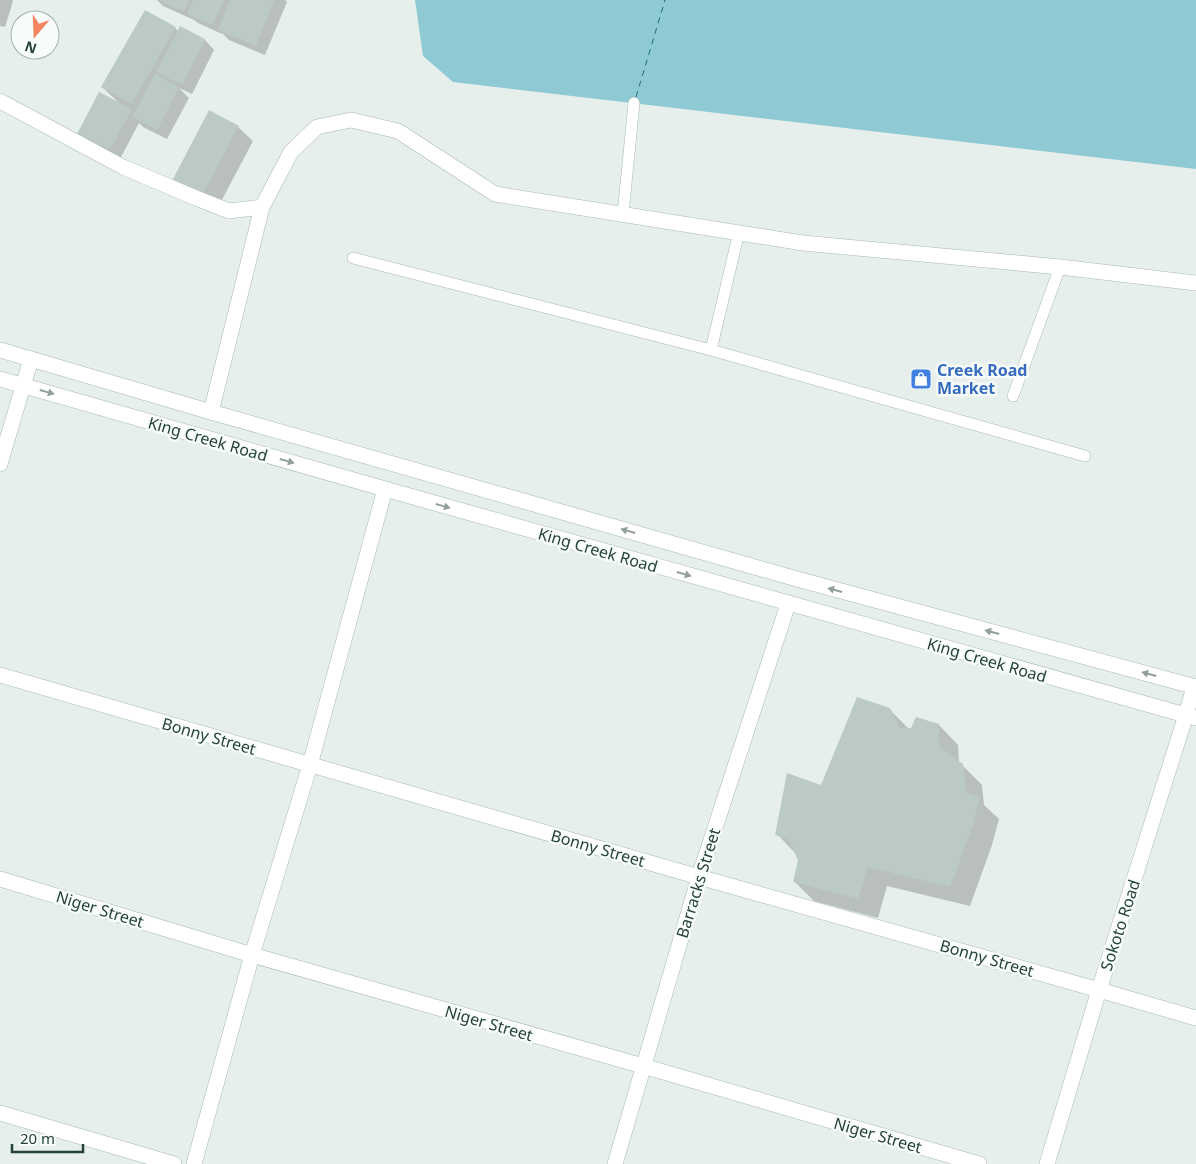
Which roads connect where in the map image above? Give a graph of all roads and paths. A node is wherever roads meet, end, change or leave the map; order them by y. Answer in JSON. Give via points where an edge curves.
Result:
{"nodes":[{"id":1,"x":0,"y":101,"type":"edge"},
{"id":2,"x":634,"y":103,"type":"dead end"},
{"id":3,"x":262,"y":207,"type":"junction"},
{"id":4,"x":623,"y":214,"type":"junction"},
{"id":5,"x":739,"y":232,"type":"junction"},
{"id":6,"x":353,"y":258,"type":"dead end"},
{"id":7,"x":1060,"y":267,"type":"junction"},
{"id":8,"x":1196,"y":283,"type":"edge"},
{"id":9,"x":0,"y":350,"type":"edge"},
{"id":10,"x":711,"y":350,"type":"junction"},
{"id":11,"x":31,"y":360,"type":"junction"},
{"id":12,"x":0,"y":379,"type":"edge"},
{"id":13,"x":22,"y":385,"type":"junction"},
{"id":14,"x":1013,"y":396,"type":"dead end"},
{"id":15,"x":211,"y":412,"type":"junction"},
{"id":16,"x":1085,"y":456,"type":"dead end"},
{"id":17,"x":0,"y":464,"type":"edge"},
{"id":18,"x":385,"y":489,"type":"junction"},
{"id":19,"x":788,"y":604,"type":"junction"},
{"id":20,"x":0,"y":675,"type":"edge"},
{"id":21,"x":1195,"y":687,"type":"edge"},
{"id":22,"x":1191,"y":717,"type":"edge"},
{"id":23,"x":310,"y":765,"type":"junction"},
{"id":24,"x":699,"y":877,"type":"junction"},
{"id":25,"x":0,"y":879,"type":"edge"},
{"id":26,"x":252,"y":955,"type":"junction"},
{"id":27,"x":1099,"y":990,"type":"junction"},
{"id":28,"x":1196,"y":1018,"type":"edge"},
{"id":29,"x":643,"y":1066,"type":"junction"},
{"id":30,"x":0,"y":1112,"type":"edge"},
{"id":31,"x":174,"y":1164,"type":"edge"},
{"id":32,"x":194,"y":1164,"type":"edge"},
{"id":33,"x":615,"y":1164,"type":"edge"},
{"id":34,"x":979,"y":1164,"type":"edge"},
{"id":35,"x":1047,"y":1164,"type":"edge"}],
"edges":[{"from":1,"to":3,"type":"street","via":[[123,168],[196,198],[229,210]]},
{"from":2,"to":4,"type":"lane"},
{"from":3,"to":4,"type":"street","via":[[291,152],[317,127],[351,120],[398,131],[495,194]]},
{"from":3,"to":15,"type":"street"},
{"from":4,"to":5,"type":"street"},
{"from":5,"to":7,"type":"street","via":[[802,243]]},
{"from":5,"to":10,"type":"lane"},
{"from":6,"to":10,"type":"lane"},
{"from":7,"to":8,"type":"street"},
{"from":7,"to":14,"type":"lane"},
{"from":9,"to":11,"type":"street","name":"King Creek Road"},
{"from":10,"to":16,"type":"lane"},
{"from":11,"to":13,"type":"street"},
{"from":11,"to":15,"type":"street","name":"King Creek Road"},
{"from":12,"to":13,"type":"street","name":"King Creek Road"},
{"from":13,"to":17,"type":"street"},
{"from":13,"to":18,"type":"street","name":"King Creek Road","one_way":true},
{"from":21,"to":15,"type":"street","name":"King Creek Road","one_way":true,"via":[[797,580]]},
{"from":18,"to":19,"type":"street","name":"King Creek Road","one_way":true},
{"from":18,"to":23,"type":"street"},
{"from":19,"to":22,"type":"street","name":"King Creek Road"},
{"from":19,"to":24,"type":"street","name":"Barracks Street"},
{"from":20,"to":23,"type":"street","name":"Bonny Street"},
{"from":21,"to":22,"type":"street","name":"Sokoto Road"},
{"from":22,"to":27,"type":"street","name":"Sokoto Road"},
{"from":23,"to":24,"type":"street","name":"Bonny Street"},
{"from":23,"to":26,"type":"street"},
{"from":24,"to":27,"type":"street","name":"Bonny Street"},
{"from":24,"to":29,"type":"street","name":"Barracks Street"},
{"from":25,"to":26,"type":"street","name":"Niger Street"},
{"from":26,"to":29,"type":"street","name":"Niger Street"},
{"from":26,"to":32,"type":"street"},
{"from":27,"to":28,"type":"street","name":"Bonny Street"},
{"from":27,"to":35,"type":"street","name":"Sokoto Road"},
{"from":29,"to":33,"type":"street","name":"Barracks Street"},
{"from":29,"to":34,"type":"street","name":"Niger Street"},
{"from":30,"to":31,"type":"street"}]}
